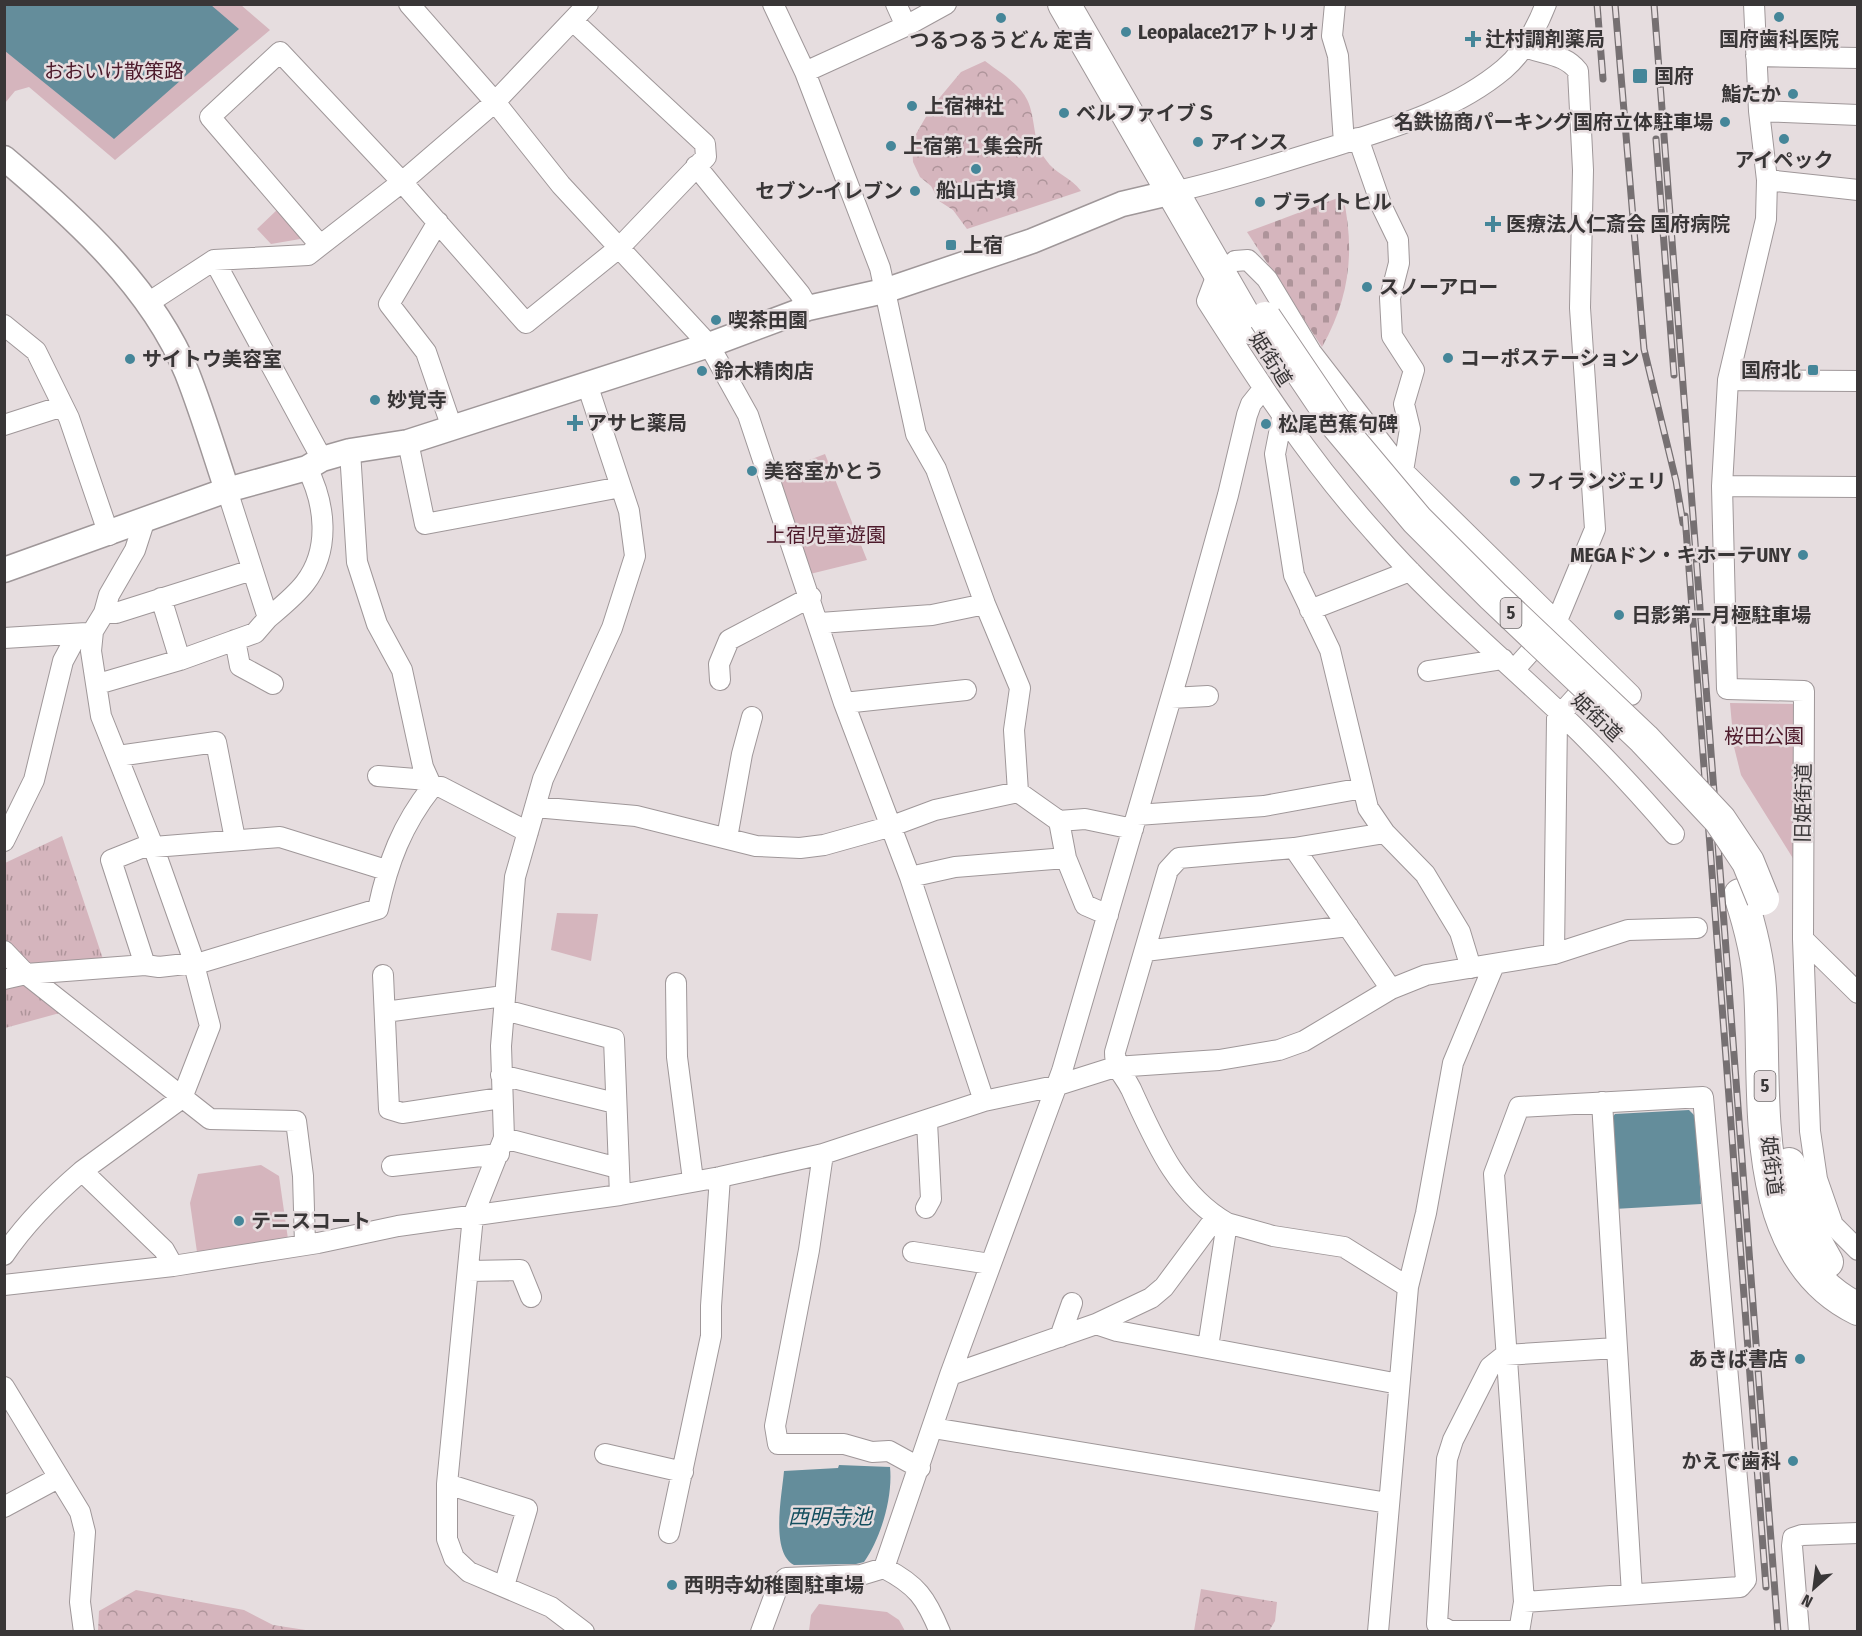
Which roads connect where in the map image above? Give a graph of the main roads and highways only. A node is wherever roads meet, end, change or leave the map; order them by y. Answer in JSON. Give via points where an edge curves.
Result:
{"nodes":[{"id":1,"x":1064,"y":4,"type":"edge"},
{"id":2,"x":1815,"y":1263,"type":"junction"},
{"id":3,"x":1857,"y":1287,"type":"edge"},
{"id":4,"x":1857,"y":1309,"type":"edge"}],
"edges":[{"from":1,"to":2,"type":"main road","name":"姫街道","number":"5","bridge":true,"via":[[1173,192],[1227,267],[1258,323],[1338,426],[1417,520],[1644,739],[1720,820],[1748,862],[1763,899],[1780,997],[1791,1176]]},
{"from":2,"to":3,"type":"main road","name":"姫街道","number":"5"},
{"from":2,"to":4,"type":"main road","name":"姫街道","number":"5","via":[[1826,1287]]}]}
